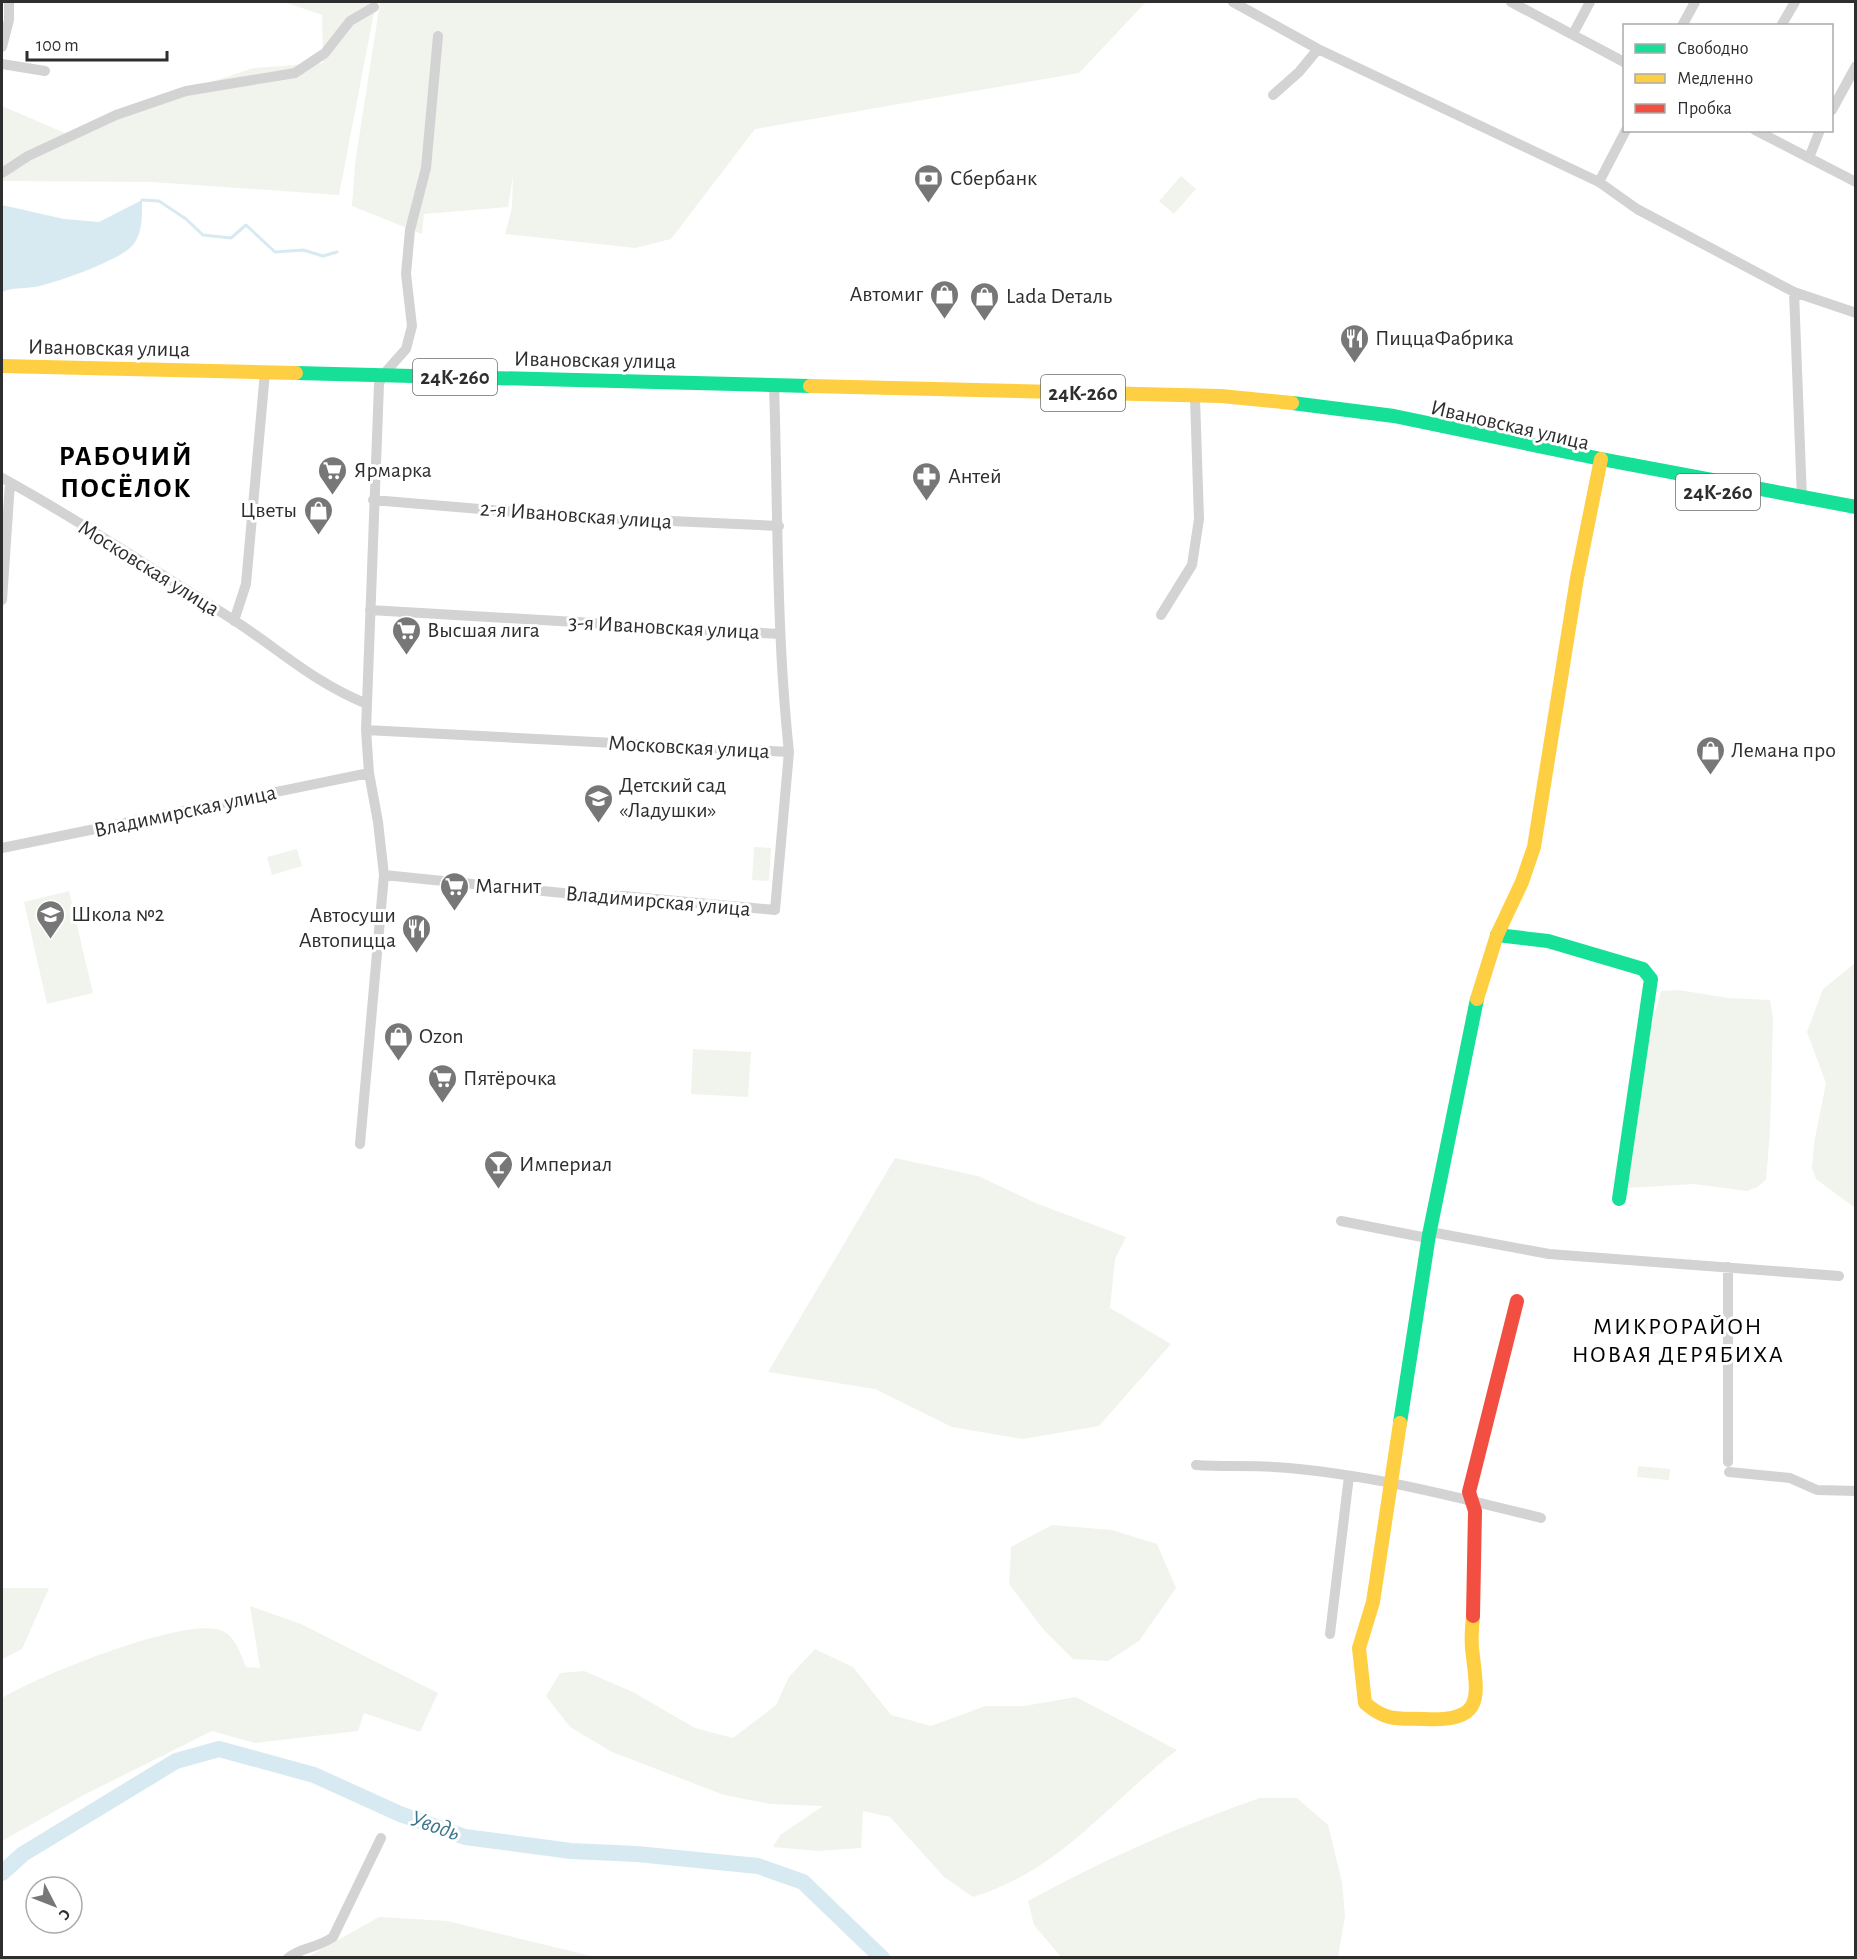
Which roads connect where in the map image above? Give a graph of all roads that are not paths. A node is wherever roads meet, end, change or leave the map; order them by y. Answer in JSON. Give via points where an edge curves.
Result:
{"nodes":[{"id":1,"x":9,"y":2,"type":"edge"},
{"id":2,"x":1233,"y":2,"type":"edge"},
{"id":3,"x":1511,"y":2,"type":"edge"},
{"id":4,"x":1590,"y":2,"type":"edge"},
{"id":5,"x":1695,"y":2,"type":"edge"},
{"id":6,"x":1795,"y":2,"type":"edge"},
{"id":7,"x":374,"y":7,"type":"dead end"},
{"id":8,"x":1683,"y":24,"type":"edge"},
{"id":9,"x":1782,"y":24,"type":"edge"},
{"id":10,"x":1573,"y":34,"type":"junction"},
{"id":11,"x":438,"y":36,"type":"dead end"},
{"id":12,"x":2,"y":47,"type":"edge"},
{"id":13,"x":1318,"y":49,"type":"junction"},
{"id":14,"x":1623,"y":61,"type":"edge"},
{"id":15,"x":2,"y":64,"type":"edge"},
{"id":16,"x":1856,"y":66,"type":"edge"},
{"id":17,"x":45,"y":70,"type":"dead end"},
{"id":18,"x":1273,"y":95,"type":"dead end"},
{"id":19,"x":1833,"y":108,"type":"edge"},
{"id":20,"x":1625,"y":132,"type":"edge"},
{"id":21,"x":1759,"y":132,"type":"edge"},
{"id":22,"x":1819,"y":132,"type":"edge"},
{"id":23,"x":1809,"y":158,"type":"junction"},
{"id":24,"x":2,"y":173,"type":"edge"},
{"id":25,"x":1599,"y":182,"type":"junction"},
{"id":26,"x":1856,"y":182,"type":"edge"},
{"id":27,"x":1794,"y":292,"type":"junction"},
{"id":28,"x":1856,"y":313,"type":"edge"},
{"id":29,"x":2,"y":366,"type":"edge"},
{"id":30,"x":265,"y":372,"type":"junction"},
{"id":31,"x":382,"y":376,"type":"junction"},
{"id":32,"x":774,"y":384,"type":"junction"},
{"id":33,"x":1152,"y":395,"type":"junction"},
{"id":34,"x":1195,"y":398,"type":"junction"},
{"id":35,"x":1600,"y":464,"type":"junction"},
{"id":36,"x":6,"y":480,"type":"edge"},
{"id":37,"x":1803,"y":499,"type":"junction"},
{"id":38,"x":373,"y":500,"type":"junction"},
{"id":39,"x":1856,"y":507,"type":"edge"},
{"id":40,"x":1856,"y":514,"type":"edge"},
{"id":41,"x":779,"y":526,"type":"junction"},
{"id":42,"x":2,"y":600,"type":"edge"},
{"id":43,"x":370,"y":610,"type":"junction"},
{"id":44,"x":1161,"y":615,"type":"dead end"},
{"id":45,"x":234,"y":621,"type":"junction"},
{"id":46,"x":779,"y":634,"type":"junction"},
{"id":47,"x":367,"y":704,"type":"junction"},
{"id":48,"x":366,"y":730,"type":"junction"},
{"id":49,"x":789,"y":752,"type":"junction"},
{"id":50,"x":369,"y":773,"type":"junction"},
{"id":51,"x":2,"y":848,"type":"edge"},
{"id":52,"x":384,"y":875,"type":"junction"},
{"id":53,"x":1497,"y":935,"type":"junction"},
{"id":54,"x":360,"y":1144,"type":"dead end"},
{"id":55,"x":1619,"y":1199,"type":"dead end"},
{"id":56,"x":1341,"y":1221,"type":"dead end"},
{"id":57,"x":1429,"y":1235,"type":"junction"},
{"id":58,"x":1728,"y":1267,"type":"junction"},
{"id":59,"x":1839,"y":1275,"type":"dead end"},
{"id":60,"x":1516,"y":1301,"type":"dead end"},
{"id":61,"x":1196,"y":1465,"type":"dead end"},
{"id":62,"x":1349,"y":1476,"type":"junction"},
{"id":63,"x":1390,"y":1483,"type":"junction"},
{"id":64,"x":1856,"y":1491,"type":"edge"},
{"id":65,"x":1471,"y":1501,"type":"junction"},
{"id":66,"x":1541,"y":1518,"type":"dead end"},
{"id":67,"x":1330,"y":1635,"type":"dead end"},
{"id":68,"x":381,"y":1838,"type":"dead end"},
{"id":69,"x":288,"y":1958,"type":"edge"}],
"edges":[{"from":1,"to":12,"type":"street"},
{"from":2,"to":13,"type":"street"},
{"from":3,"to":10,"type":"street"},
{"from":4,"to":10,"type":"street"},
{"from":5,"to":8,"type":"street"},
{"from":6,"to":9,"type":"street"},
{"from":7,"to":24,"type":"street","via":[[350,21],[326,53],[295,73],[186,91],[116,115],[28,156]]},
{"from":10,"to":14,"type":"street"},
{"from":11,"to":31,"type":"street","via":[[426,168],[410,230],[406,274],[412,326],[406,349]]},
{"from":13,"to":18,"type":"street"},
{"from":13,"to":25,"type":"street"},
{"from":15,"to":17,"type":"street"},
{"from":16,"to":19,"type":"street"},
{"from":20,"to":25,"type":"street"},
{"from":21,"to":23,"type":"street"},
{"from":22,"to":23,"type":"street"},
{"from":23,"to":26,"type":"street"},
{"from":25,"to":27,"type":"street","via":[[1637,208]]},
{"from":27,"to":28,"type":"street"},
{"from":27,"to":37,"type":"street"},
{"from":29,"to":30,"type":"main road","name":"Ивановская улица","number":"24К-260"},
{"from":30,"to":31,"type":"main road","name":"Ивановская улица","number":"24К-260"},
{"from":30,"to":45,"type":"street","name":"Московская улица","via":[[246,584]]},
{"from":31,"to":32,"type":"main road","name":"Ивановская улица","number":"24К-260"},
{"from":31,"to":38,"type":"street"},
{"from":32,"to":33,"type":"main road","name":"Ивановская улица","number":"24К-260"},
{"from":32,"to":41,"type":"street","name":"Московская улица"},
{"from":33,"to":34,"type":"main road","name":"Ивановская улица","number":"24К-260"},
{"from":33,"to":35,"type":"main road","name":"Ивановская улица","number":"24К-260","via":[[1203,395],[1340,407],[1480,433]]},
{"from":34,"to":35,"type":"main road","name":"Ивановская улица","number":"24К-260","via":[[1394,420]]},
{"from":34,"to":44,"type":"street","via":[[1199,519],[1192,565]]},
{"from":35,"to":37,"type":"main road","name":"Ивановская улица","number":"24К-260"},
{"from":35,"to":40,"type":"main road","name":"Ивановская улица","number":"24К-260","via":[[1778,504]]},
{"from":35,"to":53,"type":"main road","via":[[1577,579],[1534,847]]},
{"from":36,"to":42,"type":"street"},
{"from":36,"to":45,"type":"street","name":"Московская улица"},
{"from":37,"to":39,"type":"main road","number":"24К-260"},
{"from":38,"to":41,"type":"street","name":"2-я Ивановская улица","via":[[562,516]]},
{"from":38,"to":43,"type":"street"},
{"from":41,"to":46,"type":"street","name":"Московская улица"},
{"from":43,"to":46,"type":"street","name":"3-я Ивановская улица"},
{"from":43,"to":47,"type":"street"},
{"from":45,"to":47,"type":"street","name":"Московская улица","via":[[311,677]]},
{"from":46,"to":49,"type":"street","name":"Московская улица"},
{"from":47,"to":48,"type":"street"},
{"from":48,"to":49,"type":"street","name":"Московская улица"},
{"from":48,"to":50,"type":"street"},
{"from":49,"to":52,"type":"street","name":"Владимирская улица","via":[[775,910]]},
{"from":50,"to":51,"type":"street","name":"Владимирская улица"},
{"from":50,"to":52,"type":"street"},
{"from":52,"to":54,"type":"street"},
{"from":53,"to":55,"type":"main road","via":[[1548,941],[1643,969],[1651,979]]},
{"from":53,"to":57,"type":"main road","via":[[1472,1014]]},
{"from":56,"to":57,"type":"street","via":[[1422,1237]]},
{"from":57,"to":58,"type":"street","via":[[1436,1233],[1549,1254]]},
{"from":57,"to":63,"type":"main road"},
{"from":58,"to":59,"type":"street"},
{"from":58,"to":64,"type":"street","via":[[1729,1467],[1790,1478],[1817,1491]]},
{"from":60,"to":65,"type":"main road","via":[[1469,1492]]},
{"from":61,"to":62,"type":"street","via":[[1273,1467]]},
{"from":62,"to":63,"type":"street"},
{"from":62,"to":67,"type":"street"},
{"from":63,"to":65,"type":"street"},
{"from":63,"to":65,"type":"main road","via":[[1373,1602],[1359,1648],[1365,1703],[1381,1717],[1442,1720],[1460,1717],[1476,1702],[1472,1646],[1475,1511]]},
{"from":65,"to":66,"type":"street"},
{"from":68,"to":69,"type":"street","via":[[333,1937],[320,1947],[295,1952]]}]}
